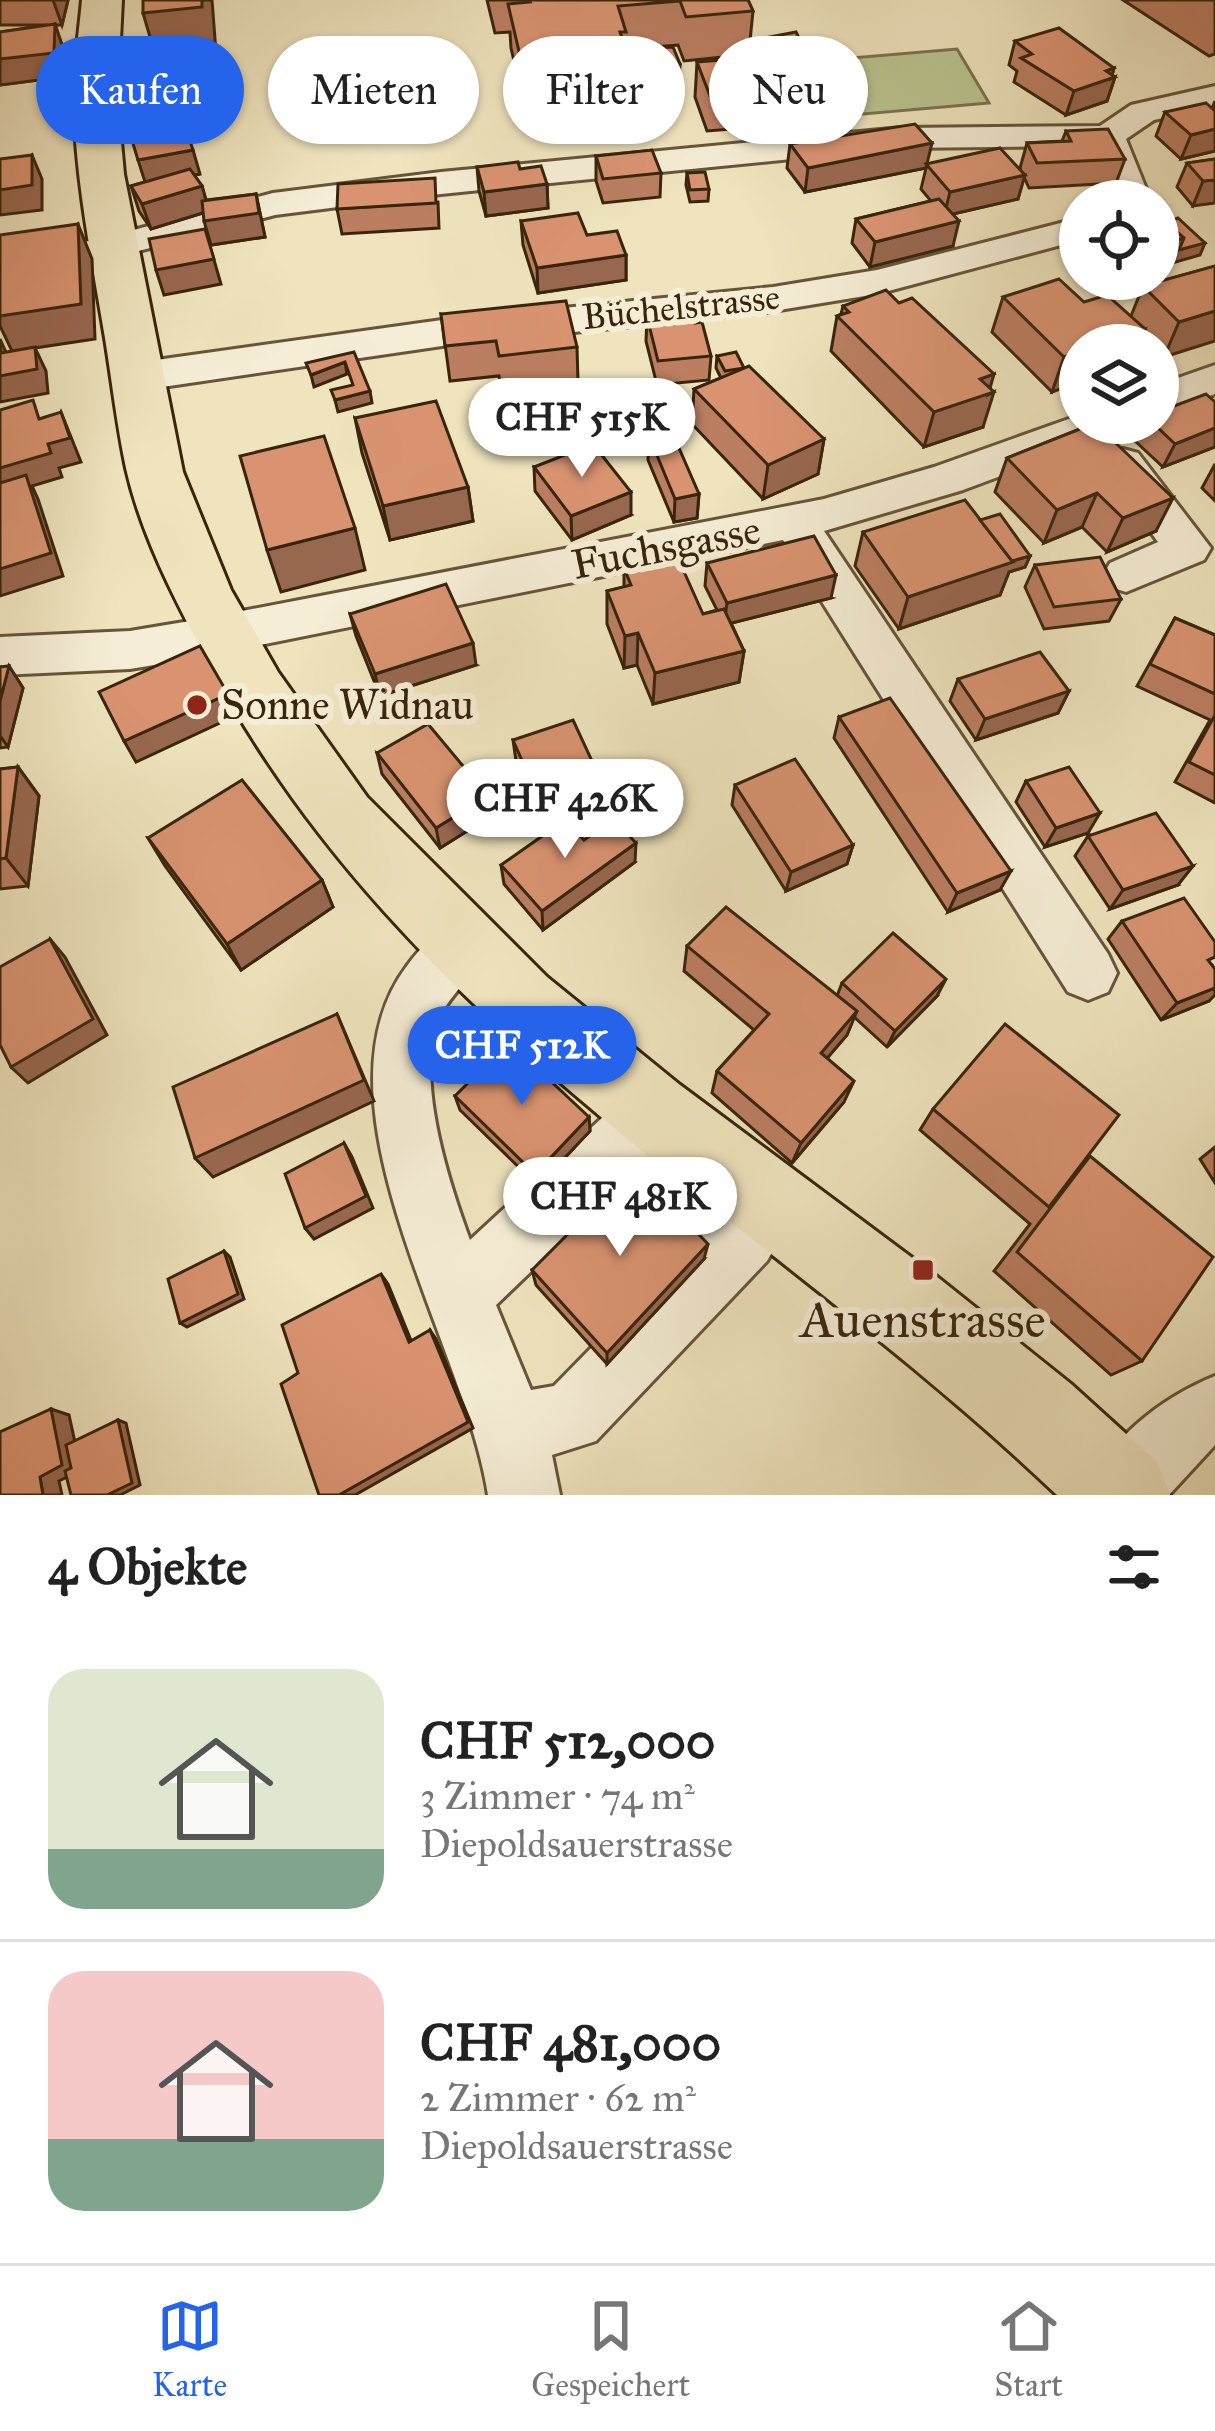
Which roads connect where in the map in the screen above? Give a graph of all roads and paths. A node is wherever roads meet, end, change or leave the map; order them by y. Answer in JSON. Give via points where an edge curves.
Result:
{"nodes":[{"id":1,"x":102,"y":0,"type":"edge"},
{"id":2,"x":1215,"y":96,"type":"edge"},
{"id":3,"x":1108,"y":136,"type":"junction"},
{"id":4,"x":1125,"y":180,"type":"edge"},
{"id":5,"x":1059,"y":235,"type":"edge"},
{"id":6,"x":114,"y":248,"type":"junction"},
{"id":7,"x":0,"y":252,"type":"edge"},
{"id":8,"x":135,"y":376,"type":"junction"},
{"id":9,"x":1059,"y":438,"type":"edge"},
{"id":10,"x":1112,"y":444,"type":"edge"},
{"id":11,"x":795,"y":522,"type":"junction"},
{"id":12,"x":1126,"y":575,"type":"dead end"},
{"id":13,"x":223,"y":635,"type":"junction"},
{"id":14,"x":0,"y":656,"type":"edge"},
{"id":15,"x":463,"y":946,"type":"junction"},
{"id":16,"x":1088,"y":973,"type":"dead end"},
{"id":17,"x":652,"y":1113,"type":"junction"},
{"id":18,"x":769,"y":1203,"type":"junction"},
{"id":19,"x":460,"y":1294,"type":"junction"},
{"id":20,"x":1215,"y":1410,"type":"edge"},
{"id":21,"x":511,"y":1429,"type":"junction"},
{"id":22,"x":1122,"y":1494,"type":"edge"},
{"id":23,"x":524,"y":1495,"type":"edge"}],
"edges":[{"from":1,"to":6,"type":"main road","via":[[95,99]]},
{"from":2,"to":3,"type":"street","via":[[1143,112]]},
{"from":3,"to":4,"type":"street"},
{"from":3,"to":6,"type":"street","via":[[901,138],[441,184],[273,204]]},
{"from":5,"to":8,"type":"street","name":"Büchelstrasse","via":[[773,299]]},
{"from":6,"to":7,"type":"street","via":[[42,257]]},
{"from":6,"to":8,"type":"main road"},
{"from":8,"to":13,"type":"main road","via":[[155,472]]},
{"from":9,"to":11,"type":"street","name":"Fuchsgasse"},
{"from":10,"to":12,"type":"street","via":[[1188,548]]},
{"from":11,"to":13,"type":"street","name":"Fuchsgasse"},
{"from":11,"to":16,"type":"street"},
{"from":13,"to":14,"type":"street","name":"Fuchsgasse","via":[[130,650]]},
{"from":13,"to":15,"type":"main road","via":[[343,818]]},
{"from":15,"to":17,"type":"main road"},
{"from":15,"to":19,"type":"street","via":[[416,1000],[403,1051],[414,1170]]},
{"from":17,"to":18,"type":"main road"},
{"from":17,"to":19,"type":"street"},
{"from":18,"to":21,"type":"street","via":[[572,1417]]},
{"from":18,"to":22,"type":"main road","via":[[953,1345]]},
{"from":19,"to":21,"type":"street"},
{"from":20,"to":22,"type":"street","via":[[1190,1421]]},
{"from":21,"to":23,"type":"street"}]}
